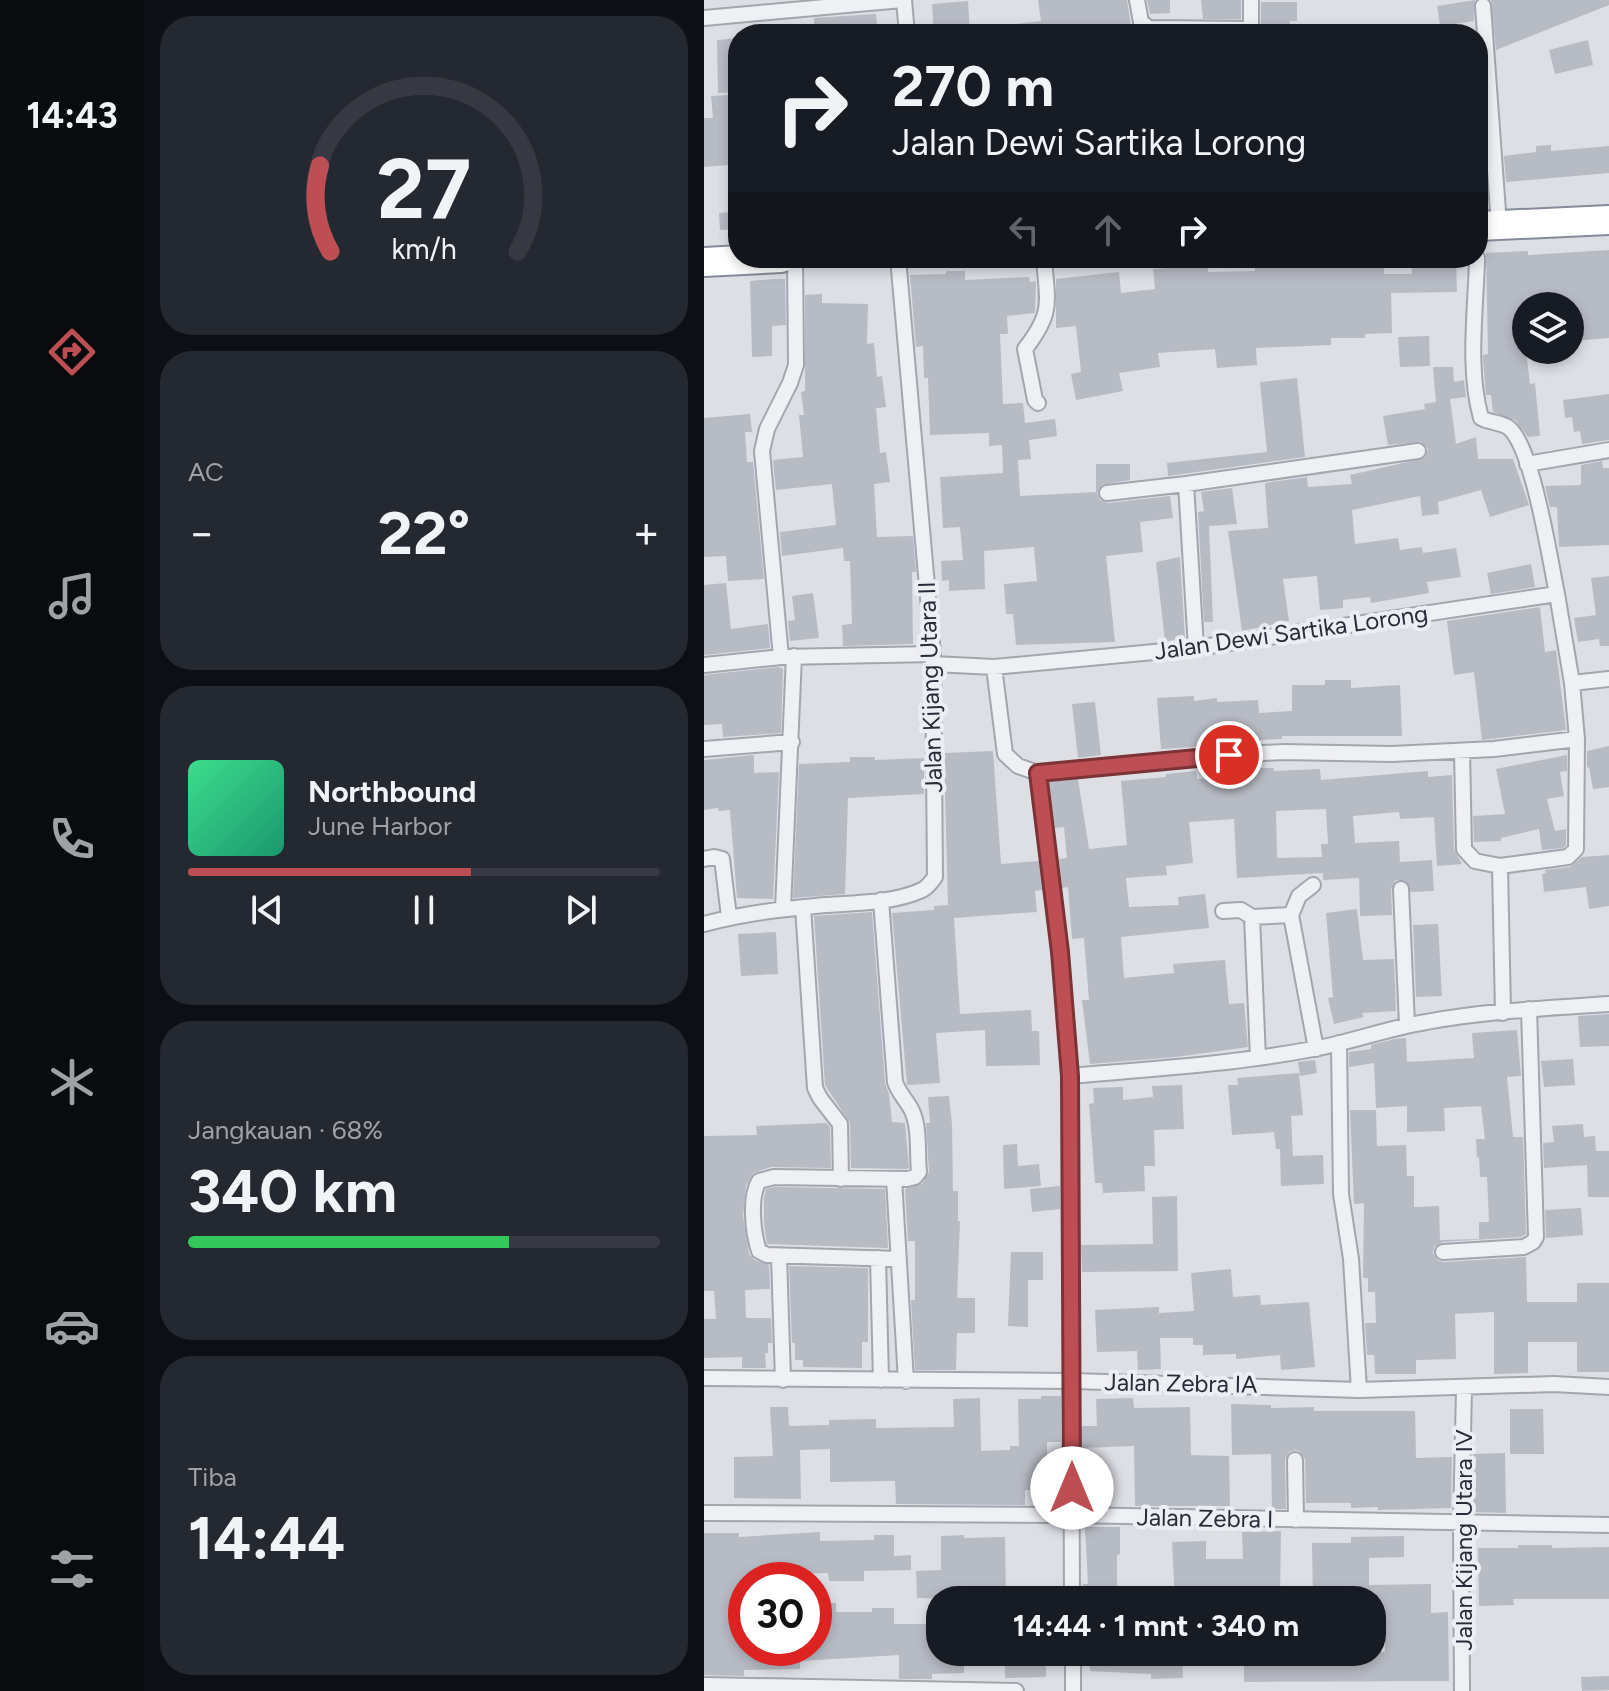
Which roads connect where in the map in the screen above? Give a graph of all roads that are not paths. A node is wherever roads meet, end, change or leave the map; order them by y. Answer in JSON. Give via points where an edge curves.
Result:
{"nodes":[{"id":1,"x":903,"y":0,"type":"edge"},
{"id":2,"x":1137,"y":0,"type":"edge"},
{"id":3,"x":1251,"y":0,"type":"edge"},
{"id":4,"x":1483,"y":6,"type":"dead end"},
{"id":5,"x":704,"y":18,"type":"edge"},
{"id":6,"x":906,"y":24,"type":"edge"},
{"id":7,"x":1144,"y":24,"type":"edge"},
{"id":8,"x":1252,"y":24,"type":"edge"},
{"id":9,"x":1483,"y":24,"type":"edge"},
{"id":10,"x":1609,"y":220,"type":"edge"},
{"id":11,"x":1488,"y":226,"type":"edge"},
{"id":12,"x":728,"y":261,"type":"edge"},
{"id":13,"x":704,"y":262,"type":"edge"},
{"id":14,"x":795,"y":268,"type":"edge"},
{"id":15,"x":899,"y":268,"type":"edge"},
{"id":16,"x":1045,"y":268,"type":"edge"},
{"id":17,"x":1477,"y":268,"type":"edge"},
{"id":18,"x":1038,"y":403,"type":"dead end"},
{"id":19,"x":1609,"y":450,"type":"edge"},
{"id":20,"x":1418,"y":451,"type":"dead end"},
{"id":21,"x":1527,"y":464,"type":"junction"},
{"id":22,"x":1186,"y":484,"type":"junction"},
{"id":23,"x":1107,"y":493,"type":"dead end"},
{"id":24,"x":1557,"y":594,"type":"junction"},
{"id":25,"x":1196,"y":648,"type":"junction"},
{"id":26,"x":788,"y":657,"type":"junction"},
{"id":27,"x":934,"y":659,"type":"junction"},
{"id":28,"x":704,"y":665,"type":"edge"},
{"id":29,"x":994,"y":667,"type":"junction"},
{"id":30,"x":1609,"y":679,"type":"edge"},
{"id":31,"x":1572,"y":683,"type":"junction"},
{"id":32,"x":1577,"y":739,"type":"junction"},
{"id":33,"x":792,"y":742,"type":"junction"},
{"id":34,"x":704,"y":749,"type":"edge"},
{"id":35,"x":1462,"y":751,"type":"junction"},
{"id":36,"x":1038,"y":773,"type":"junction"},
{"id":37,"x":704,"y":859,"type":"edge"},
{"id":38,"x":1500,"y":866,"type":"junction"},
{"id":39,"x":1313,"y":885,"type":"dead end"},
{"id":40,"x":1401,"y":889,"type":"dead end"},
{"id":41,"x":881,"y":900,"type":"junction"},
{"id":42,"x":803,"y":907,"type":"junction"},
{"id":43,"x":783,"y":909,"type":"junction"},
{"id":44,"x":1223,"y":911,"type":"dead end"},
{"id":45,"x":1291,"y":915,"type":"junction"},
{"id":46,"x":729,"y":917,"type":"junction"},
{"id":47,"x":1252,"y":917,"type":"junction"},
{"id":48,"x":704,"y":924,"type":"edge"},
{"id":49,"x":1609,"y":1004,"type":"edge"},
{"id":50,"x":1529,"y":1009,"type":"junction"},
{"id":51,"x":1503,"y":1013,"type":"junction"},
{"id":52,"x":1407,"y":1025,"type":"junction"},
{"id":53,"x":1339,"y":1043,"type":"junction"},
{"id":54,"x":1316,"y":1049,"type":"junction"},
{"id":55,"x":1258,"y":1058,"type":"junction"},
{"id":56,"x":1070,"y":1076,"type":"junction"},
{"id":57,"x":841,"y":1179,"type":"junction"},
{"id":58,"x":894,"y":1179,"type":"junction"},
{"id":59,"x":1443,"y":1252,"type":"dead end"},
{"id":60,"x":779,"y":1256,"type":"junction"},
{"id":61,"x":878,"y":1258,"type":"junction"},
{"id":62,"x":899,"y":1259,"type":"junction"},
{"id":63,"x":704,"y":1378,"type":"edge"},
{"id":64,"x":783,"y":1380,"type":"junction"},
{"id":65,"x":881,"y":1380,"type":"junction"},
{"id":66,"x":906,"y":1381,"type":"junction"},
{"id":67,"x":1073,"y":1381,"type":"junction"},
{"id":68,"x":1609,"y":1387,"type":"edge"},
{"id":69,"x":1464,"y":1389,"type":"junction"},
{"id":70,"x":1359,"y":1390,"type":"junction"},
{"id":71,"x":1295,"y":1460,"type":"dead end"},
{"id":72,"x":704,"y":1513,"type":"edge"},
{"id":73,"x":1072,"y":1515,"type":"junction"},
{"id":74,"x":1296,"y":1520,"type":"junction"},
{"id":75,"x":1461,"y":1524,"type":"junction"},
{"id":76,"x":1609,"y":1525,"type":"edge"},
{"id":77,"x":1072,"y":1586,"type":"edge"},
{"id":78,"x":1073,"y":1666,"type":"edge"},
{"id":79,"x":704,"y":1685,"type":"edge"},
{"id":80,"x":1016,"y":1691,"type":"edge"},
{"id":81,"x":1073,"y":1691,"type":"edge"},
{"id":82,"x":1462,"y":1691,"type":"edge"}],
"edges":[{"from":1,"to":5,"type":"street"},
{"from":1,"to":6,"type":"street"},
{"from":2,"to":7,"type":"street"},
{"from":3,"to":8,"type":"street"},
{"from":4,"to":9,"type":"street"},
{"from":10,"to":11,"type":"highway"},
{"from":12,"to":13,"type":"highway"},
{"from":14,"to":26,"type":"street","via":[[796,365],[762,451]]},
{"from":15,"to":27,"type":"street","name":"Jalan Kijang Utara II"},
{"from":16,"to":18,"type":"street","via":[[1043,325],[1025,349]]},
{"from":17,"to":21,"type":"street","via":[[1477,404],[1481,418],[1512,430]]},
{"from":19,"to":21,"type":"street"},
{"from":20,"to":22,"type":"street"},
{"from":21,"to":24,"type":"street"},
{"from":22,"to":23,"type":"street"},
{"from":22,"to":25,"type":"street"},
{"from":24,"to":25,"type":"street","name":"Jalan Dewi Sartika Lorong"},
{"from":24,"to":31,"type":"street"},
{"from":25,"to":29,"type":"street","name":"Jalan Dewi Sartika Lorong"},
{"from":26,"to":27,"type":"street","name":"Jalan Dewi Sartika Lorong"},
{"from":26,"to":28,"type":"street","name":"Jalan Dewi Sartika Lorong"},
{"from":26,"to":33,"type":"street"},
{"from":27,"to":29,"type":"street","name":"Jalan Dewi Sartika Lorong"},
{"from":27,"to":41,"type":"street","name":"Jalan Kijang Utara II","via":[[935,877],[921,891]]},
{"from":29,"to":36,"type":"street","via":[[1005,754]]},
{"from":30,"to":31,"type":"street"},
{"from":31,"to":32,"type":"street"},
{"from":32,"to":35,"type":"street"},
{"from":32,"to":38,"type":"street","via":[[1574,854]]},
{"from":33,"to":34,"type":"street"},
{"from":33,"to":43,"type":"street"},
{"from":35,"to":36,"type":"street","via":[[1283,752]]},
{"from":35,"to":38,"type":"street","via":[[1464,849],[1475,861]]},
{"from":36,"to":56,"type":"street"},
{"from":37,"to":46,"type":"street","via":[[722,859]]},
{"from":38,"to":51,"type":"street"},
{"from":39,"to":45,"type":"street","via":[[1299,896]]},
{"from":40,"to":52,"type":"street"},
{"from":41,"to":42,"type":"street","name":"Jalan Kijang Utara II"},
{"from":41,"to":58,"type":"street","via":[[895,1082],[915,1122],[919,1172]]},
{"from":42,"to":43,"type":"street","name":"Jalan Kijang Utara II"},
{"from":42,"to":57,"type":"street","via":[[815,1088],[840,1124]]},
{"from":43,"to":46,"type":"street","name":"Jalan Kijang Utara II"},
{"from":44,"to":47,"type":"street","via":[[1241,910]]},
{"from":45,"to":47,"type":"street"},
{"from":45,"to":54,"type":"street"},
{"from":46,"to":48,"type":"street","name":"Jalan Kijang Utara II"},
{"from":47,"to":55,"type":"street"},
{"from":49,"to":50,"type":"street"},
{"from":50,"to":51,"type":"street"},
{"from":50,"to":59,"type":"street","via":[[1536,1237],[1524,1247]]},
{"from":51,"to":52,"type":"street"},
{"from":52,"to":53,"type":"street"},
{"from":53,"to":54,"type":"street"},
{"from":53,"to":70,"type":"street","via":[[1341,1194],[1351,1259]]},
{"from":54,"to":55,"type":"street"},
{"from":55,"to":56,"type":"street"},
{"from":56,"to":67,"type":"street"},
{"from":57,"to":58,"type":"street"},
{"from":57,"to":60,"type":"street","via":[[759,1181],[753,1203],[756,1243],[759,1251]]},
{"from":58,"to":62,"type":"street"},
{"from":60,"to":61,"type":"street"},
{"from":60,"to":64,"type":"street"},
{"from":61,"to":62,"type":"street"},
{"from":61,"to":65,"type":"street"},
{"from":62,"to":66,"type":"street"},
{"from":63,"to":64,"type":"street","name":"Jalan Zebra IA"},
{"from":64,"to":65,"type":"street","name":"Jalan Zebra IA"},
{"from":65,"to":66,"type":"street","name":"Jalan Zebra IA"},
{"from":66,"to":67,"type":"street","name":"Jalan Zebra IA"},
{"from":67,"to":70,"type":"street","name":"Jalan Zebra IA"},
{"from":67,"to":73,"type":"street"},
{"from":68,"to":69,"type":"street","name":"Jalan Zebra IA"},
{"from":69,"to":70,"type":"street","name":"Jalan Zebra IA"},
{"from":69,"to":75,"type":"street","name":"Jalan Kijang Utara IV"},
{"from":71,"to":74,"type":"street"},
{"from":72,"to":73,"type":"street","name":"Jalan Zebra I"},
{"from":73,"to":74,"type":"street","name":"Jalan Zebra I"},
{"from":73,"to":77,"type":"street"},
{"from":74,"to":75,"type":"street","name":"Jalan Zebra I"},
{"from":75,"to":76,"type":"street","name":"Jalan Zebra I"},
{"from":75,"to":82,"type":"street","name":"Jalan Kijang Utara IV"},
{"from":78,"to":81,"type":"street"},
{"from":79,"to":80,"type":"street"}]}
